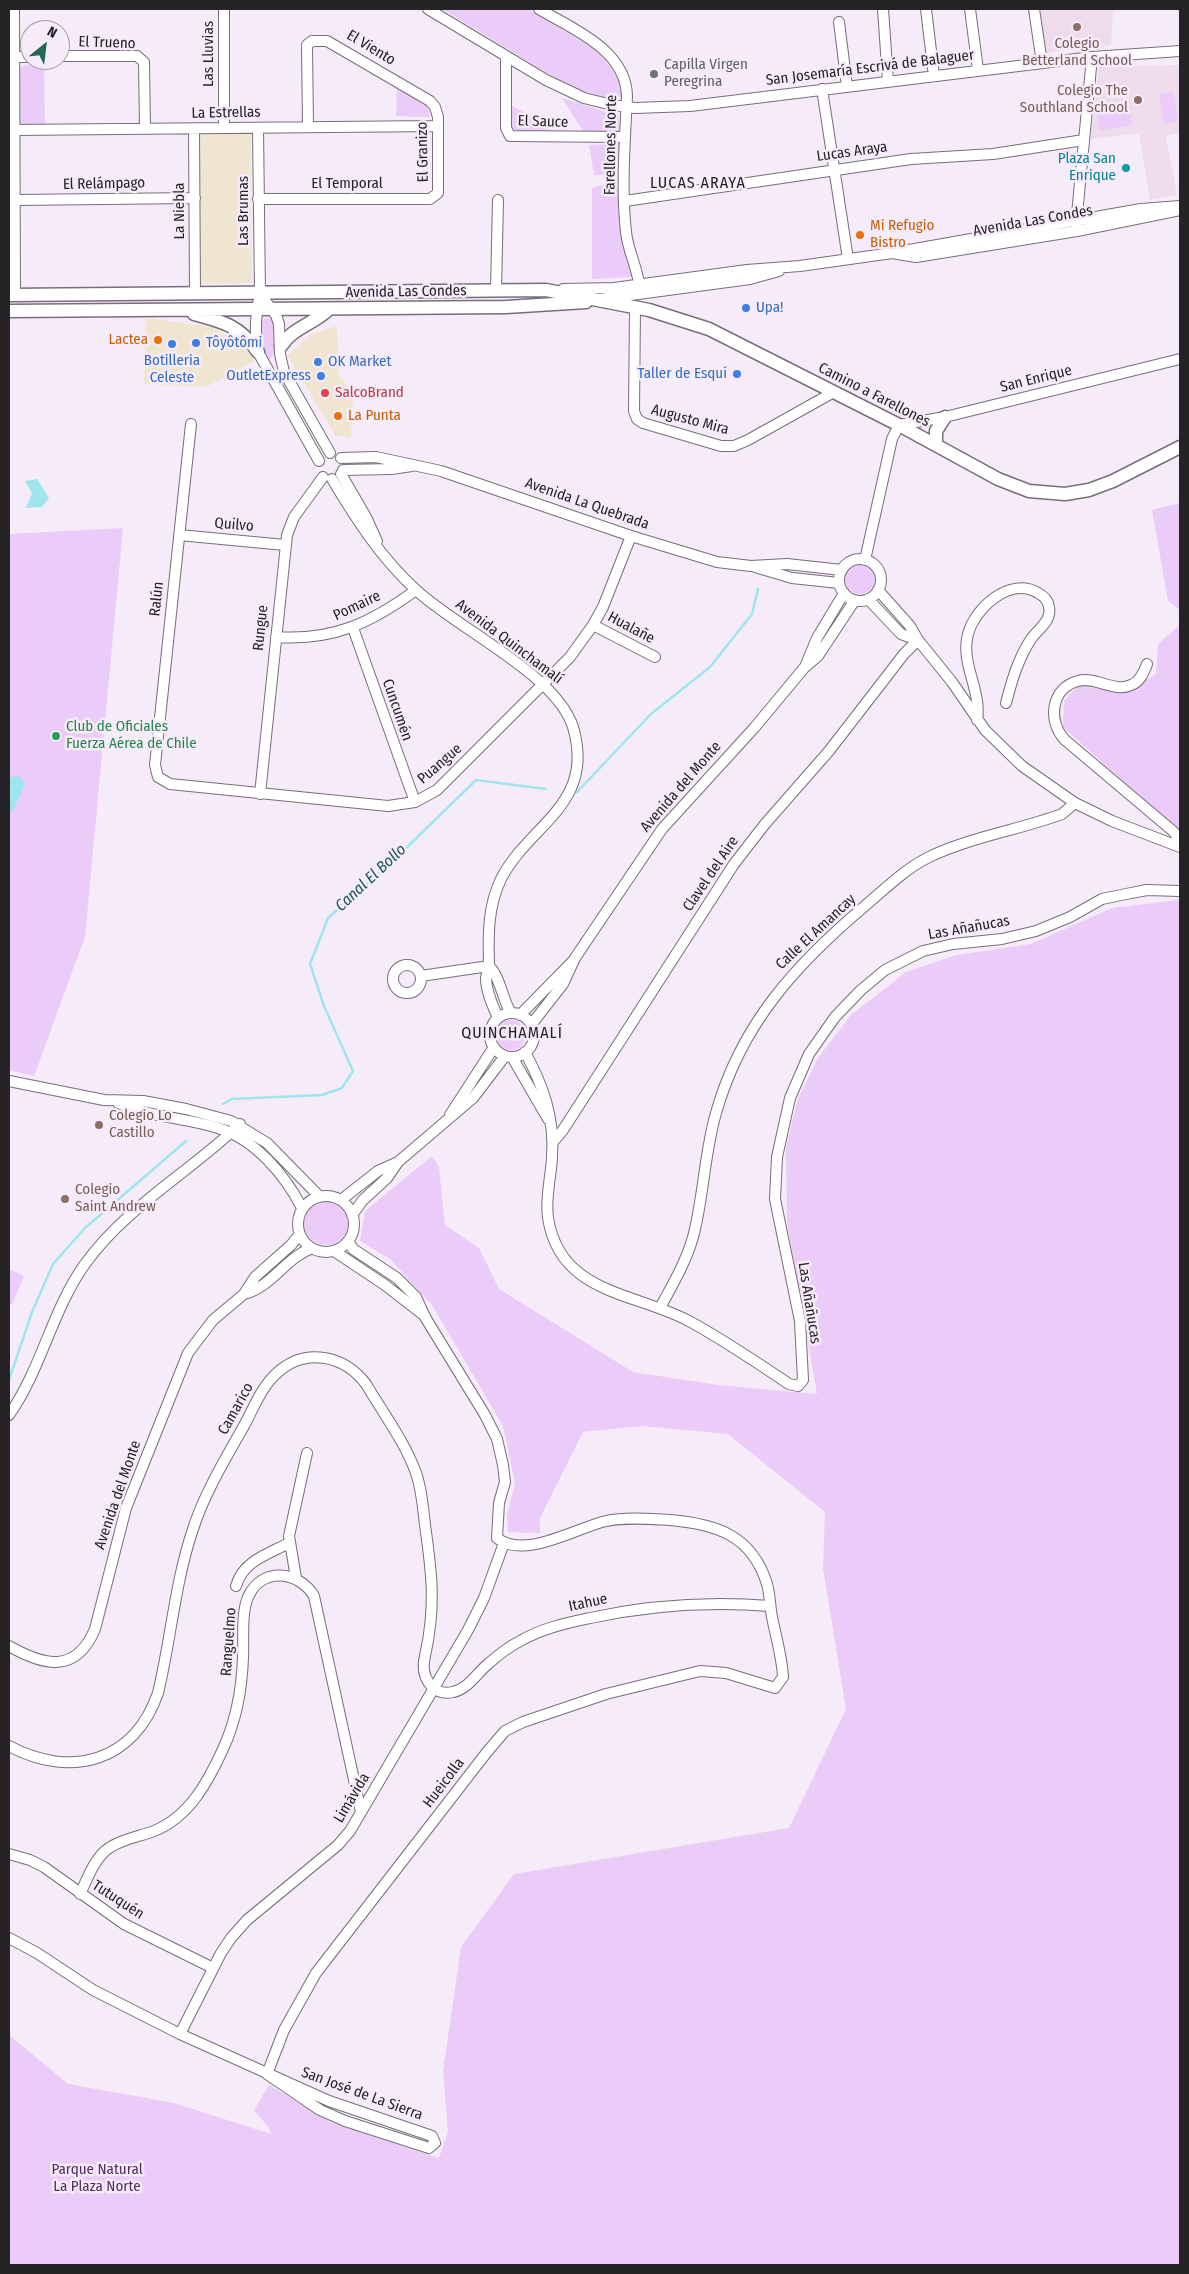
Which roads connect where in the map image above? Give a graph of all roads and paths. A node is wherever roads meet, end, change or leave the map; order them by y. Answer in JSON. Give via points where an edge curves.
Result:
{"nodes":[{"id":1,"x":14,"y":9,"type":"edge"},
{"id":2,"x":224,"y":9,"type":"edge"},
{"id":3,"x":428,"y":9,"type":"edge"},
{"id":4,"x":539,"y":9,"type":"edge"},
{"id":5,"x":882,"y":9,"type":"edge"},
{"id":6,"x":926,"y":9,"type":"edge"},
{"id":7,"x":970,"y":9,"type":"edge"},
{"id":8,"x":1034,"y":9,"type":"edge"},
{"id":9,"x":839,"y":22,"type":"dead end"},
{"id":10,"x":1180,"y":51,"type":"edge"},
{"id":11,"x":70,"y":56,"type":"edge"},
{"id":12,"x":14,"y":57,"type":"junction"},
{"id":13,"x":20,"y":57,"type":"edge"},
{"id":14,"x":506,"y":57,"type":"junction"},
{"id":15,"x":1092,"y":57,"type":"junction"},
{"id":16,"x":1042,"y":63,"type":"junction"},
{"id":17,"x":978,"y":70,"type":"junction"},
{"id":18,"x":934,"y":76,"type":"junction"},
{"id":19,"x":888,"y":81,"type":"junction"},
{"id":20,"x":847,"y":86,"type":"junction"},
{"id":21,"x":822,"y":89,"type":"junction"},
{"id":22,"x":434,"y":107,"type":"joint"},
{"id":23,"x":627,"y":108,"type":"junction"},
{"id":24,"x":438,"y":126,"type":"junction"},
{"id":25,"x":308,"y":127,"type":"junction"},
{"id":26,"x":194,"y":128,"type":"junction"},
{"id":27,"x":224,"y":128,"type":"junction"},
{"id":28,"x":258,"y":128,"type":"junction"},
{"id":29,"x":145,"y":129,"type":"junction"},
{"id":30,"x":14,"y":130,"type":"junction"},
{"id":31,"x":625,"y":137,"type":"junction"},
{"id":32,"x":1084,"y":140,"type":"junction"},
{"id":33,"x":834,"y":170,"type":"junction"},
{"id":34,"x":435,"y":197,"type":"joint"},
{"id":35,"x":195,"y":198,"type":"junction"},
{"id":36,"x":258,"y":199,"type":"junction"},
{"id":37,"x":14,"y":200,"type":"junction"},
{"id":38,"x":498,"y":200,"type":"dead end"},
{"id":39,"x":624,"y":201,"type":"junction"},
{"id":40,"x":1180,"y":208,"type":"edge"},
{"id":41,"x":1075,"y":220,"type":"junction"},
{"id":42,"x":1077,"y":231,"type":"junction"},
{"id":43,"x":892,"y":253,"type":"junction"},
{"id":44,"x":848,"y":259,"type":"junction"},
{"id":45,"x":640,"y":289,"type":"junction"},
{"id":46,"x":546,"y":290,"type":"junction"},
{"id":47,"x":496,"y":291,"type":"junction"},
{"id":48,"x":195,"y":294,"type":"junction"},
{"id":49,"x":260,"y":294,"type":"junction"},
{"id":50,"x":12,"y":295,"type":"edge"},
{"id":51,"x":596,"y":300,"type":"junction"},
{"id":52,"x":635,"y":308,"type":"junction"},
{"id":53,"x":257,"y":309,"type":"junction"},
{"id":54,"x":272,"y":309,"type":"junction"},
{"id":55,"x":330,"y":309,"type":"junction"},
{"id":56,"x":177,"y":310,"type":"junction"},
{"id":57,"x":9,"y":311,"type":"edge"},
{"id":58,"x":280,"y":350,"type":"junction"},
{"id":59,"x":262,"y":358,"type":"junction"},
{"id":60,"x":1180,"y":359,"type":"edge"},
{"id":61,"x":834,"y":392,"type":"junction"},
{"id":62,"x":945,"y":417,"type":"junction"},
{"id":63,"x":191,"y":424,"type":"dead end"},
{"id":64,"x":899,"y":425,"type":"junction"},
{"id":65,"x":936,"y":445,"type":"junction"},
{"id":66,"x":1180,"y":447,"type":"edge"},
{"id":67,"x":330,"y":453,"type":"junction"},
{"id":68,"x":341,"y":458,"type":"junction"},
{"id":69,"x":319,"y":460,"type":"junction"},
{"id":70,"x":414,"y":466,"type":"junction"},
{"id":71,"x":335,"y":475,"type":"junction"},
{"id":72,"x":179,"y":535,"type":"junction"},
{"id":73,"x":631,"y":536,"type":"junction"},
{"id":74,"x":285,"y":545,"type":"junction"},
{"id":75,"x":865,"y":560,"type":"junction"},
{"id":76,"x":751,"y":566,"type":"junction"},
{"id":77,"x":842,"y":570,"type":"junction"},
{"id":78,"x":840,"y":583,"type":"junction"},
{"id":79,"x":416,"y":590,"type":"junction"},
{"id":80,"x":878,"y":590,"type":"junction"},
{"id":81,"x":844,"y":593,"type":"junction"},
{"id":82,"x":868,"y":599,"type":"junction"},
{"id":83,"x":855,"y":600,"type":"junction"},
{"id":84,"x":593,"y":625,"type":"junction"},
{"id":85,"x":353,"y":628,"type":"junction"},
{"id":86,"x":276,"y":637,"type":"junction"},
{"id":87,"x":918,"y":640,"type":"junction"},
{"id":88,"x":655,"y":657,"type":"dead end"},
{"id":89,"x":1147,"y":664,"type":"dead end"},
{"id":90,"x":804,"y":668,"type":"junction"},
{"id":91,"x":543,"y":684,"type":"junction"},
{"id":92,"x":1006,"y":703,"type":"dead end"},
{"id":93,"x":977,"y":720,"type":"junction"},
{"id":94,"x":158,"y":777,"type":"joint"},
{"id":95,"x":260,"y":794,"type":"junction"},
{"id":96,"x":415,"y":802,"type":"junction"},
{"id":97,"x":1075,"y":803,"type":"junction"},
{"id":98,"x":1180,"y":842,"type":"edge"},
{"id":99,"x":1180,"y":847,"type":"edge"},
{"id":100,"x":1180,"y":891,"type":"edge"},
{"id":101,"x":575,"y":958,"type":"junction"},
{"id":102,"x":489,"y":966,"type":"junction"},
{"id":103,"x":421,"y":976,"type":"dead end"},
{"id":104,"x":516,"y":1014,"type":"junction"},
{"id":105,"x":498,"y":1018,"type":"junction"},
{"id":106,"x":531,"y":1025,"type":"junction"},
{"id":107,"x":494,"y":1047,"type":"junction"},
{"id":108,"x":525,"y":1052,"type":"junction"},
{"id":109,"x":509,"y":1056,"type":"junction"},
{"id":110,"x":9,"y":1081,"type":"edge"},
{"id":111,"x":114,"y":1101,"type":"junction"},
{"id":112,"x":448,"y":1118,"type":"junction"},
{"id":113,"x":550,"y":1122,"type":"junction"},
{"id":114,"x":240,"y":1124,"type":"junction"},
{"id":115,"x":230,"y":1133,"type":"junction"},
{"id":116,"x":552,"y":1142,"type":"junction"},
{"id":117,"x":398,"y":1162,"type":"junction"},
{"id":118,"x":320,"y":1197,"type":"junction"},
{"id":119,"x":341,"y":1200,"type":"junction"},
{"id":120,"x":302,"y":1208,"type":"junction"},
{"id":121,"x":352,"y":1215,"type":"junction"},
{"id":122,"x":300,"y":1234,"type":"junction"},
{"id":123,"x":348,"y":1241,"type":"junction"},
{"id":124,"x":312,"y":1248,"type":"junction"},
{"id":125,"x":334,"y":1251,"type":"junction"},
{"id":126,"x":244,"y":1294,"type":"junction"},
{"id":127,"x":660,"y":1308,"type":"junction"},
{"id":128,"x":426,"y":1317,"type":"junction"},
{"id":129,"x":9,"y":1415,"type":"edge"},
{"id":130,"x":307,"y":1453,"type":"dead end"},
{"id":131,"x":289,"y":1543,"type":"junction"},
{"id":132,"x":504,"y":1543,"type":"junction"},
{"id":133,"x":296,"y":1578,"type":"junction"},
{"id":134,"x":236,"y":1586,"type":"dead end"},
{"id":135,"x":770,"y":1606,"type":"junction"},
{"id":136,"x":9,"y":1646,"type":"edge"},
{"id":137,"x":434,"y":1689,"type":"junction"},
{"id":138,"x":9,"y":1746,"type":"edge"},
{"id":139,"x":361,"y":1812,"type":"junction"},
{"id":140,"x":9,"y":1854,"type":"edge"},
{"id":141,"x":80,"y":1894,"type":"junction"},
{"id":142,"x":9,"y":1938,"type":"edge"},
{"id":143,"x":213,"y":1968,"type":"junction"},
{"id":144,"x":180,"y":2034,"type":"junction"},
{"id":145,"x":267,"y":2074,"type":"junction"}],
"edges":[{"from":1,"to":12,"type":"street"},
{"from":2,"to":27,"type":"street","name":"Las Lluvias"},
{"from":3,"to":14,"type":"street","name":"San Josemaría Escrivá de Balaguer"},
{"from":4,"to":23,"type":"street","name":"Farellones Norte","via":[[595,43],[612,58],[626,82]]},
{"from":5,"to":19,"type":"street"},
{"from":6,"to":18,"type":"street"},
{"from":7,"to":17,"type":"street"},
{"from":8,"to":16,"type":"street"},
{"from":9,"to":20,"type":"street"},
{"from":10,"to":15,"type":"street","name":"San Josemaría Escrivá de Balaguer"},
{"from":11,"to":29,"type":"street","name":"El Trueno","via":[[141,58],[144,62]]},
{"from":12,"to":13,"type":"street"},
{"from":12,"to":30,"type":"street"},
{"from":14,"to":23,"type":"street","name":"San Josemaría Escrivá de Balaguer","via":[[571,93]]},
{"from":14,"to":31,"type":"street","name":"El Sauce","via":[[506,128],[510,136]]},
{"from":15,"to":16,"type":"street","name":"San Josemaría Escrivá de Balaguer"},
{"from":15,"to":32,"type":"street"},
{"from":16,"to":17,"type":"street","name":"San Josemaría Escrivá de Balaguer"},
{"from":17,"to":18,"type":"street","name":"San Josemaría Escrivá de Balaguer"},
{"from":18,"to":19,"type":"street","name":"San Josemaría Escrivá de Balaguer"},
{"from":19,"to":20,"type":"street","name":"San Josemaría Escrivá de Balaguer"},
{"from":20,"to":21,"type":"street","name":"San Josemaría Escrivá de Balaguer"},
{"from":21,"to":23,"type":"street","name":"San Josemaría Escrivá de Balaguer","via":[[675,107]]},
{"from":21,"to":33,"type":"street"},
{"from":22,"to":24,"type":"street","name":"El Granizo"},
{"from":22,"to":25,"type":"street","name":"El Viento","via":[[430,101],[336,45],[312,41],[307,48]]},
{"from":23,"to":31,"type":"street","name":"Farellones Norte"},
{"from":24,"to":25,"type":"street","name":"La Estrellas"},
{"from":24,"to":34,"type":"street","name":"El Granizo","via":[[438,190]]},
{"from":25,"to":28,"type":"street","name":"La Estrellas"},
{"from":26,"to":27,"type":"street","name":"La Estrellas"},
{"from":26,"to":29,"type":"street","name":"La Estrellas"},
{"from":26,"to":35,"type":"street","name":"La Niebla"},
{"from":27,"to":28,"type":"street","name":"La Estrellas"},
{"from":28,"to":36,"type":"street","name":"Las Brumas"},
{"from":29,"to":30,"type":"street","name":"La Estrellas"},
{"from":30,"to":37,"type":"street"},
{"from":31,"to":39,"type":"street","name":"Farellones Norte"},
{"from":32,"to":33,"type":"street","name":"Lucas Araya","via":[[993,154],[937,156]]},
{"from":32,"to":41,"type":"street"},
{"from":33,"to":39,"type":"street","name":"Lucas Araya"},
{"from":33,"to":44,"type":"street"},
{"from":34,"to":36,"type":"street","name":"El Temporal"},
{"from":35,"to":37,"type":"street","name":"El Relámpago"},
{"from":35,"to":48,"type":"street","name":"La Niebla"},
{"from":36,"to":49,"type":"street","name":"Las Brumas"},
{"from":37,"to":50,"type":"street"},
{"from":38,"to":47,"type":"street"},
{"from":39,"to":45,"type":"street","name":"Farellones Norte","via":[[627,244]]},
{"from":40,"to":41,"type":"street","name":"Avenida Las Condes","via":[[1141,209]]},
{"from":40,"to":42,"type":"street","name":"Avenida Las Condes"},
{"from":41,"to":42,"type":"street"},
{"from":41,"to":43,"type":"street","name":"Avenida Las Condes"},
{"from":42,"to":43,"type":"street","name":"Avenida Las Condes","via":[[916,257]]},
{"from":43,"to":44,"type":"street","name":"Avenida Las Condes"},
{"from":44,"to":45,"type":"street","name":"Avenida Las Condes","via":[[747,270]]},
{"from":45,"to":46,"type":"street","name":"Avenida Las Condes"},
{"from":45,"to":51,"type":"street","name":"Avenida Las Condes"},
{"from":46,"to":47,"type":"main road","name":"Avenida Las Condes"},
{"from":46,"to":51,"type":"main road","name":"Camino a Farellones"},
{"from":47,"to":49,"type":"main road","name":"Avenida Las Condes"},
{"from":48,"to":49,"type":"main road","name":"Avenida Las Condes"},
{"from":48,"to":50,"type":"main road","name":"Avenida Las Condes"},
{"from":49,"to":53,"type":"street"},
{"from":49,"to":54,"type":"street"},
{"from":51,"to":52,"type":"main road","name":"Camino a Farellones"},
{"from":51,"to":55,"type":"main road","name":"Avenida Las Condes","via":[[539,306]]},
{"from":52,"to":61,"type":"main road","name":"Camino a Farellones","via":[[676,317],[709,329]]},
{"from":52,"to":61,"type":"street","name":"Augusto Mira","via":[[634,411],[643,423],[721,446],[734,446]]},
{"from":53,"to":54,"type":"main road","name":"Avenida Las Condes"},
{"from":53,"to":56,"type":"main road","name":"Avenida Las Condes"},
{"from":53,"to":59,"type":"street","via":[[254,331]]},
{"from":54,"to":55,"type":"main road","name":"Avenida Las Condes"},
{"from":54,"to":58,"type":"street","via":[[279,324]]},
{"from":55,"to":58,"type":"main road","via":[[293,331]]},
{"from":56,"to":57,"type":"main road","name":"Avenida Las Condes"},
{"from":56,"to":59,"type":"main road","via":[[234,328],[246,335]]},
{"from":58,"to":59,"type":"street","via":[[275,363]]},
{"from":58,"to":67,"type":"street","via":[[284,372]]},
{"from":59,"to":69,"type":"street"},
{"from":60,"to":62,"type":"street","name":"San Enrique"},
{"from":61,"to":64,"type":"main road","name":"Camino a Farellones"},
{"from":62,"to":64,"type":"street","name":"San Enrique"},
{"from":62,"to":65,"type":"main road","via":[[936,431]]},
{"from":63,"to":72,"type":"street","name":"Ralún"},
{"from":64,"to":65,"type":"main road","name":"Camino a Farellones"},
{"from":64,"to":75,"type":"street","via":[[892,439]]},
{"from":65,"to":66,"type":"main road","name":"Camino a Farellones","via":[[1008,484],[1052,494],[1077,493],[1101,486]]},
{"from":67,"to":68,"type":"street"},
{"from":67,"to":69,"type":"street"},
{"from":68,"to":70,"type":"street","name":"Avenida La Quebrada","via":[[376,457]]},
{"from":68,"to":71,"type":"street"},
{"from":69,"to":71,"type":"street","via":[[318,469]]},
{"from":70,"to":71,"type":"street","name":"Avenida La Quebrada"},
{"from":70,"to":73,"type":"street","name":"Avenida La Quebrada","via":[[463,478]]},
{"from":71,"to":74,"type":"street","name":"Rungue","via":[[294,517]]},
{"from":71,"to":79,"type":"street","name":"Avenida Quinchamalí","via":[[357,522]]},
{"from":72,"to":74,"type":"street","name":"Quilvo"},
{"from":72,"to":94,"type":"street","name":"Ralún","via":[[155,765]]},
{"from":73,"to":76,"type":"street","name":"Avenida La Quebrada","via":[[694,556]]},
{"from":73,"to":84,"type":"street","name":"Puangue"},
{"from":74,"to":86,"type":"street","name":"Rungue"},
{"from":75,"to":77,"type":"street","via":[[854,560]]},
{"from":75,"to":80,"type":"street","via":[[879,572]]},
{"from":76,"to":77,"type":"street","name":"Avenida La Quebrada","via":[[787,564]]},
{"from":76,"to":78,"type":"street","name":"Avenida La Quebrada","via":[[784,576]]},
{"from":77,"to":78,"type":"street"},
{"from":78,"to":81,"type":"street"},
{"from":79,"to":85,"type":"street","name":"Pomaire"},
{"from":79,"to":91,"type":"street","name":"Avenida Quinchamalí"},
{"from":80,"to":82,"type":"street"},
{"from":80,"to":87,"type":"street"},
{"from":81,"to":83,"type":"street"},
{"from":81,"to":90,"type":"street","name":"Avenida del Monte","via":[[817,638]]},
{"from":82,"to":83,"type":"street"},
{"from":82,"to":87,"type":"street","via":[[901,634]]},
{"from":83,"to":90,"type":"street","name":"Avenida del Monte","via":[[826,646]]},
{"from":84,"to":88,"type":"street","name":"Hualañe"},
{"from":84,"to":91,"type":"street","name":"Puangue","via":[[577,648]]},
{"from":85,"to":86,"type":"street","name":"Pomaire","via":[[316,636]]},
{"from":85,"to":96,"type":"street","name":"Cuncumén"},
{"from":86,"to":95,"type":"street","name":"Rungue"},
{"from":87,"to":93,"type":"street"},
{"from":87,"to":116,"type":"street","name":"Clavel del Aire","via":[[817,767],[739,857]]},
{"from":89,"to":98,"type":"street","via":[[1138,680],[1128,686],[1087,680],[1070,684],[1056,702],[1054,719],[1065,740],[1174,832]]},
{"from":90,"to":101,"type":"street","name":"Avenida del Monte","via":[[662,829]]},
{"from":91,"to":96,"type":"street","name":"Puangue","via":[[449,779]]},
{"from":91,"to":102,"type":"street","name":"Avenida Quinchamalí","via":[[560,702],[572,726],[576,742],[576,770],[560,809],[517,856],[501,881],[489,923]]},
{"from":92,"to":93,"type":"street","via":[[1021,656],[1047,621],[1050,607],[1045,597],[1034,590],[1012,590],[999,595],[979,611],[971,625],[966,655],[978,703]]},
{"from":93,"to":97,"type":"street","via":[[1022,766]]},
{"from":94,"to":95,"type":"street","name":"Puangue","via":[[170,784]]},
{"from":95,"to":96,"type":"street","name":"Puangue","via":[[388,806]]},
{"from":97,"to":99,"type":"street"},
{"from":97,"to":127,"type":"street","name":"Calle El Amancay","via":[[1056,817],[951,848],[921,862],[824,941],[783,984],[747,1037],[726,1083],[708,1142],[692,1239],[683,1266]]},
{"from":100,"to":127,"type":"street","name":"Las Añañucas","via":[[1147,890],[1102,899],[1036,931],[924,951],[885,970],[835,1017],[809,1054],[790,1098],[777,1157],[775,1199],[800,1321],[803,1380],[798,1386],[789,1384],[705,1330]]},
{"from":101,"to":104,"type":"street","name":"Avenida del Monte"},
{"from":101,"to":106,"type":"street","name":"Avenida del Monte","via":[[563,984]]},
{"from":102,"to":103,"type":"street"},
{"from":102,"to":104,"type":"street","name":"Avenida Quinchamalí","via":[[496,975],[502,996]]},
{"from":102,"to":105,"type":"street","name":"Avenida Quinchamalí","via":[[487,984]]},
{"from":104,"to":105,"type":"street"},
{"from":104,"to":106,"type":"street"},
{"from":105,"to":107,"type":"street","via":[[490,1032]]},
{"from":106,"to":108,"type":"street","via":[[532,1042]]},
{"from":107,"to":109,"type":"street"},
{"from":107,"to":112,"type":"street"},
{"from":108,"to":109,"type":"street"},
{"from":108,"to":113,"type":"street","via":[[544,1090]]},
{"from":109,"to":112,"type":"street","via":[[473,1098]]},
{"from":109,"to":113,"type":"street"},
{"from":110,"to":111,"type":"street"},
{"from":111,"to":114,"type":"street","via":[[143,1101],[219,1116]]},
{"from":111,"to":115,"type":"street","via":[[140,1112]]},
{"from":112,"to":117,"type":"street"},
{"from":113,"to":116,"type":"street"},
{"from":114,"to":115,"type":"street"},
{"from":114,"to":118,"type":"street","via":[[267,1144]]},
{"from":115,"to":120,"type":"street","via":[[251,1146],[272,1166]]},
{"from":115,"to":129,"type":"street","via":[[126,1219],[92,1254],[67,1294],[28,1384]]},
{"from":116,"to":127,"type":"street","via":[[547,1209],[554,1239],[563,1256],[583,1278],[599,1287]]},
{"from":117,"to":119,"type":"street","via":[[378,1171]]},
{"from":117,"to":121,"type":"street"},
{"from":118,"to":119,"type":"street"},
{"from":118,"to":120,"type":"street"},
{"from":119,"to":121,"type":"street"},
{"from":120,"to":122,"type":"street","via":[[298,1218]]},
{"from":121,"to":123,"type":"street","via":[[354,1229]]},
{"from":122,"to":124,"type":"street"},
{"from":122,"to":126,"type":"street","name":"Avenida del Monte","via":[[255,1277]]},
{"from":123,"to":125,"type":"street"},
{"from":123,"to":128,"type":"street","via":[[353,1249],[404,1284],[416,1297]]},
{"from":124,"to":125,"type":"street","via":[[320,1252]]},
{"from":124,"to":126,"type":"street","name":"Avenida del Monte","via":[[300,1254],[262,1287]]},
{"from":125,"to":128,"type":"street"},
{"from":126,"to":136,"type":"street","name":"Avenida del Monte","via":[[206,1327],[184,1363],[126,1508],[95,1629],[89,1640],[75,1655],[51,1662],[32,1659]]},
{"from":128,"to":132,"type":"street","via":[[497,1439],[505,1482],[499,1503],[497,1538]]},
{"from":130,"to":131,"type":"street"},
{"from":131,"to":133,"type":"street"},
{"from":131,"to":134,"type":"street","via":[[249,1564],[240,1574]]},
{"from":132,"to":135,"type":"street","via":[[535,1545],[606,1521],[644,1518],[713,1528],[734,1536],[756,1558],[767,1584]]},
{"from":132,"to":137,"type":"street","name":"Limávida","via":[[476,1615]]},
{"from":133,"to":139,"type":"street","via":[[311,1590],[316,1602]]},
{"from":133,"to":141,"type":"street","name":"Ranguelmo","via":[[284,1575],[267,1578],[248,1598],[243,1668],[235,1713],[223,1749],[199,1793],[168,1824],[107,1850],[97,1861]]},
{"from":135,"to":137,"type":"street","name":"Itahue","via":[[668,1605],[563,1624],[512,1645],[459,1690],[446,1692]]},
{"from":135,"to":145,"type":"street","name":"Hueicolla","via":[[783,1677],[775,1688],[726,1673],[700,1671],[569,1706],[505,1732],[316,1973],[284,2030]]},
{"from":137,"to":138,"type":"street","name":"Camarico","via":[[423,1668],[432,1621],[433,1589],[416,1472],[362,1379],[342,1363],[314,1357],[290,1364],[270,1380],[206,1496],[187,1548],[158,1693],[140,1728],[107,1754],[78,1762],[38,1759]]},
{"from":137,"to":139,"type":"street","name":"Limávida"},
{"from":139,"to":143,"type":"street","name":"Limávida","via":[[338,1845],[239,1929]]},
{"from":140,"to":141,"type":"street","name":"Tutuquén","via":[[44,1867]]},
{"from":141,"to":143,"type":"street","name":"Tutuquén","via":[[124,1924]]},
{"from":142,"to":144,"type":"street","name":"San José de La Sierra","via":[[100,1994]]},
{"from":143,"to":144,"type":"street","name":"Limávida"},
{"from":144,"to":145,"type":"street","name":"San José de La Sierra"},
{"from":145,"to":145,"type":"street","name":"San José de La Sierra","via":[[320,2110],[345,2121],[429,2148],[435,2143],[432,2136],[329,2100]]}]}
